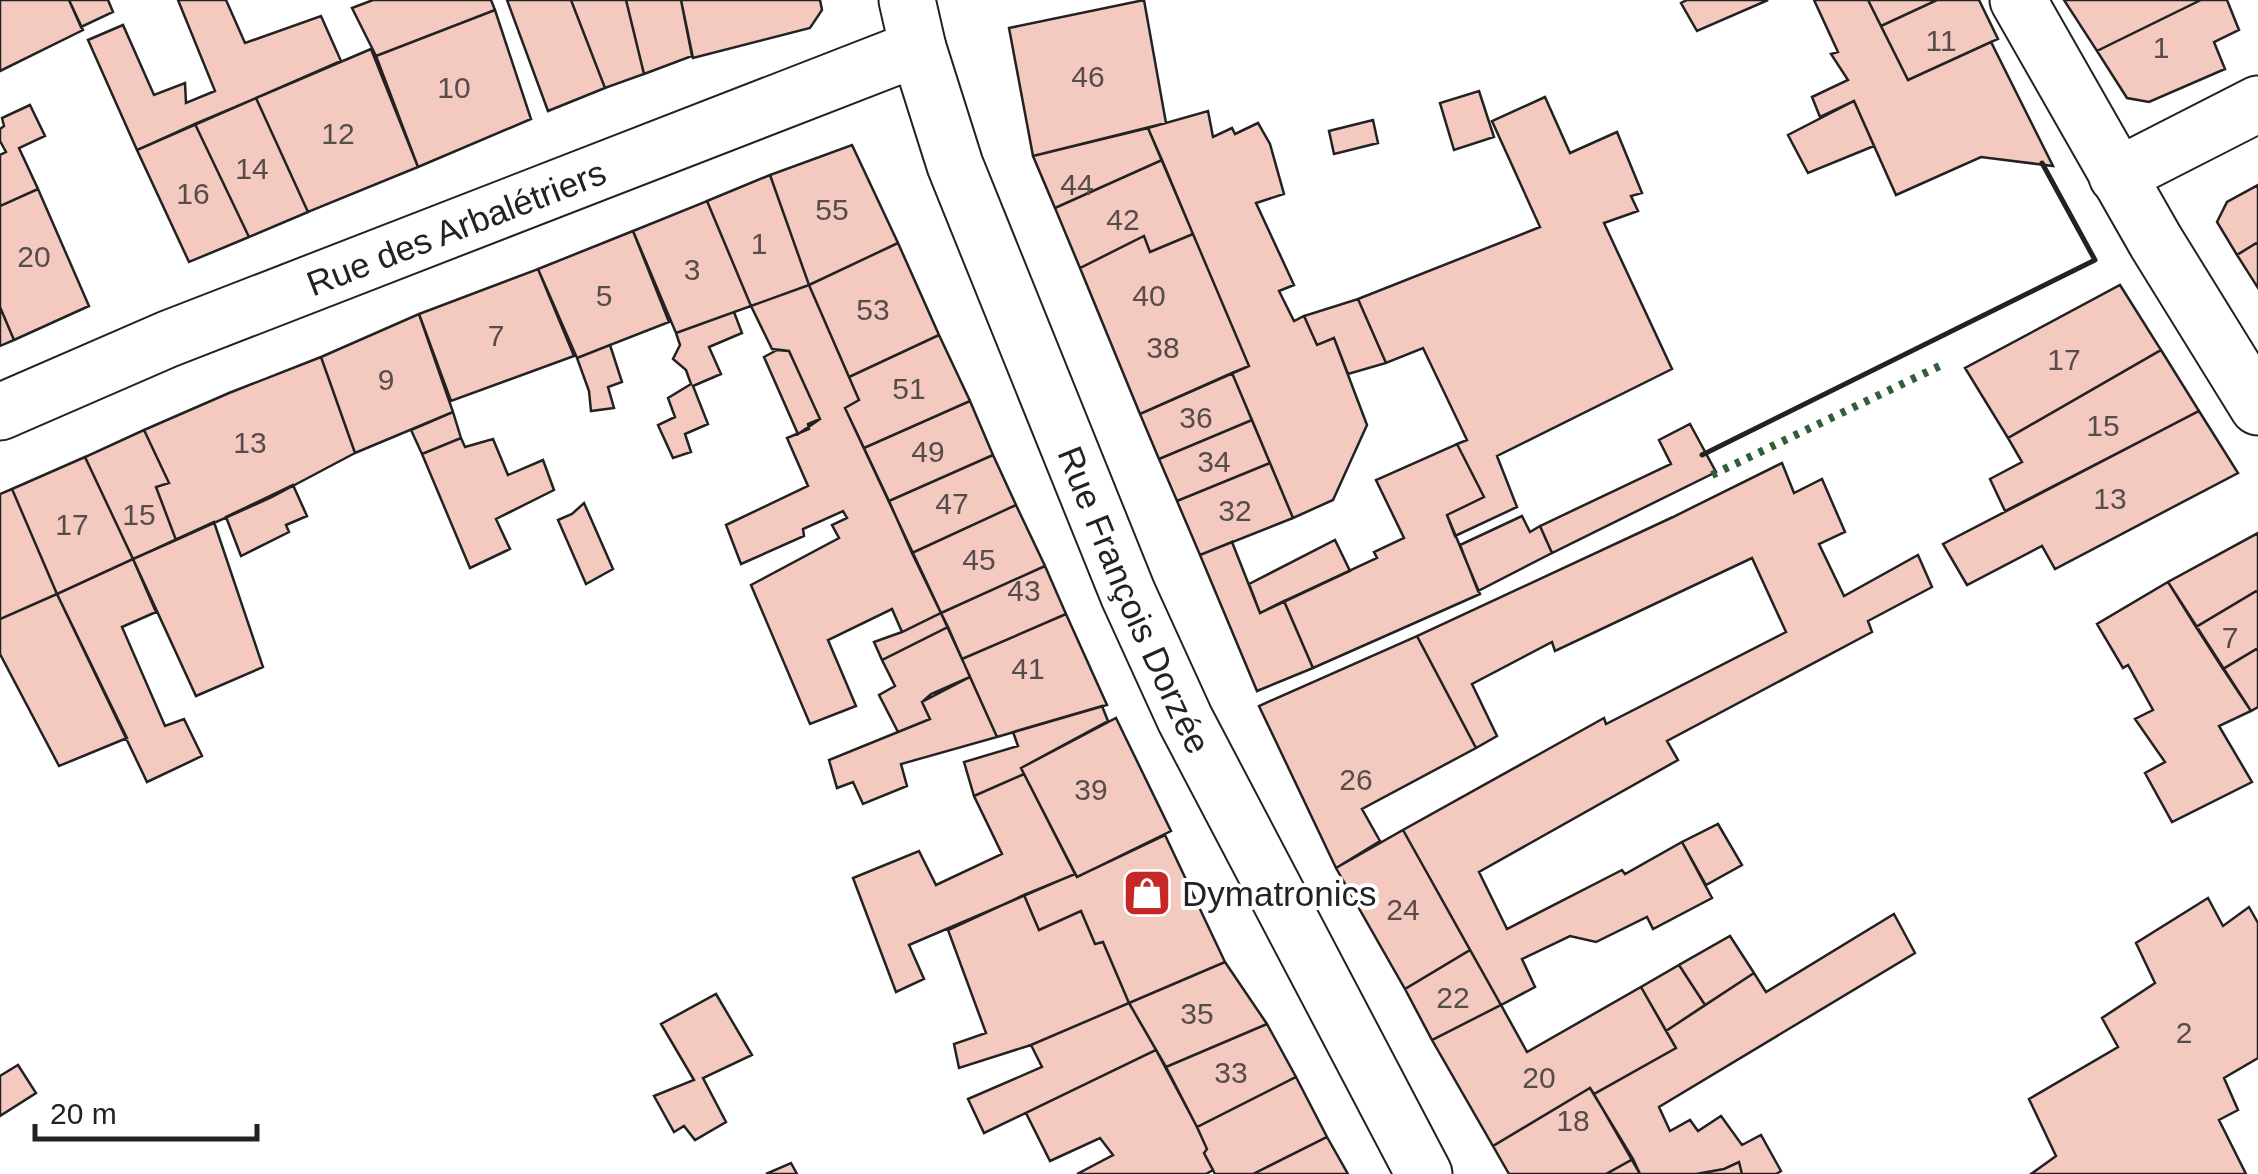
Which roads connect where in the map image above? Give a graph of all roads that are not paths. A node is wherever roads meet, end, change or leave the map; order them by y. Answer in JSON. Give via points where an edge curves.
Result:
{"nodes":[{"id":1,"x":2018,"y":0,"type":"edge"},
{"id":2,"x":912,"y":24,"type":"edge"},
{"id":3,"x":2258,"y":104,"type":"edge"},
{"id":4,"x":2117,"y":176,"type":"junction"},
{"id":5,"x":2258,"y":406,"type":"edge"},
{"id":6,"x":0,"y":412,"type":"edge"},
{"id":7,"x":1424,"y":1174,"type":"edge"}],
"edges":[{"from":1,"to":4,"type":"street"},
{"from":2,"to":6,"type":"street","name":"Rue des Arbalétriers"},
{"from":2,"to":7,"type":"street","name":"Rue François Dorzée","via":[[954,164],[1128,594],[1186,720]]},
{"from":3,"to":4,"type":"street"},
{"from":4,"to":5,"type":"street"}]}
